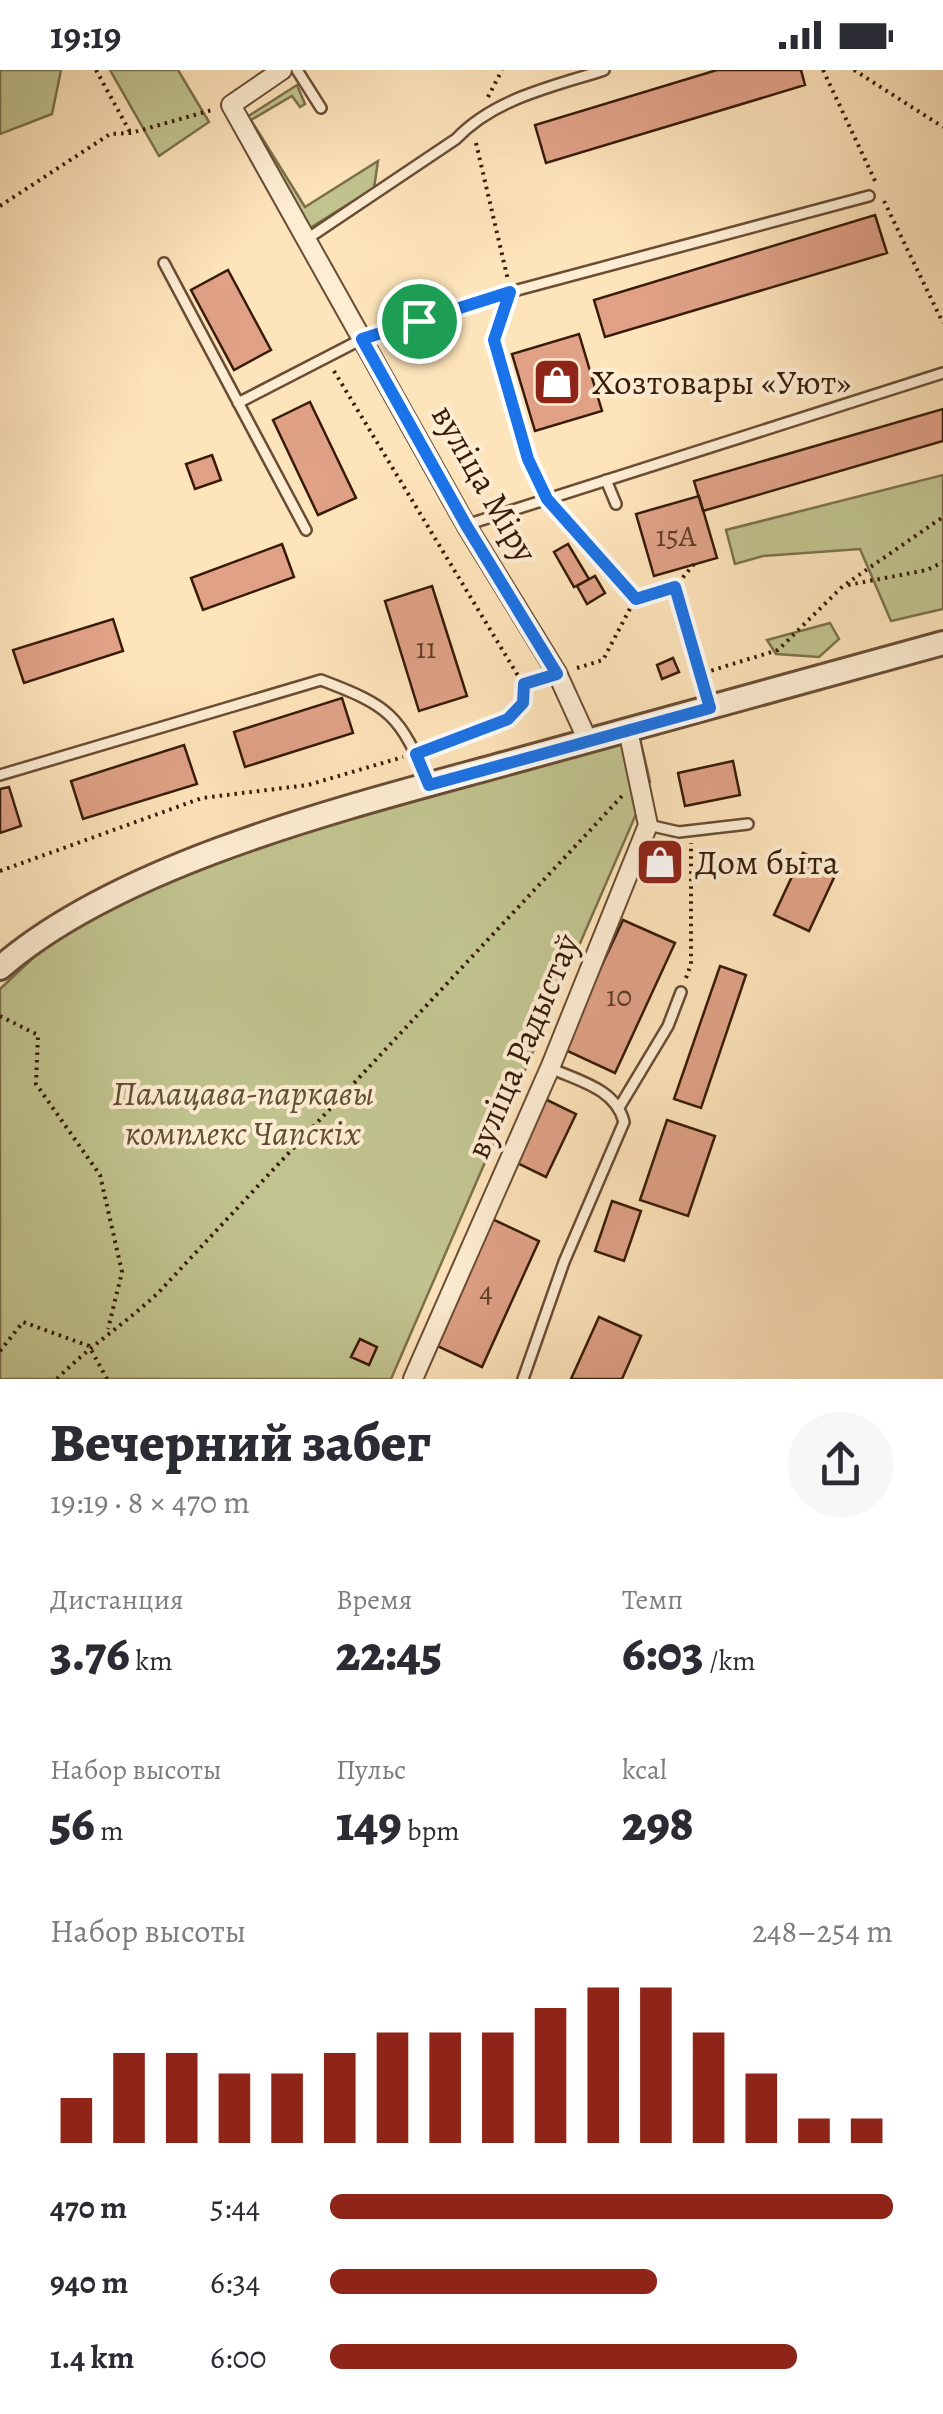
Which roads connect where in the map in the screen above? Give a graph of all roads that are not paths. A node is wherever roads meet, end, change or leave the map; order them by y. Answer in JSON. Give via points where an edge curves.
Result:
{"nodes":[{"id":1,"x":282,"y":70,"type":"edge"},
{"id":2,"x":297,"y":70,"type":"edge"},
{"id":3,"x":604,"y":70,"type":"edge"},
{"id":4,"x":321,"y":108,"type":"dead end"},
{"id":5,"x":869,"y":196,"type":"dead end"},
{"id":6,"x":308,"y":238,"type":"junction"},
{"id":7,"x":164,"y":263,"type":"dead end"},
{"id":8,"x":362,"y":339,"type":"junction"},
{"id":9,"x":943,"y":372,"type":"edge"},
{"id":10,"x":238,"y":402,"type":"junction"},
{"id":11,"x":606,"y":480,"type":"junction"},
{"id":12,"x":616,"y":504,"type":"dead end"},
{"id":13,"x":466,"y":525,"type":"junction"},
{"id":14,"x":306,"y":530,"type":"dead end"},
{"id":15,"x":943,"y":643,"type":"edge"},
{"id":16,"x":628,"y":730,"type":"junction"},
{"id":17,"x":588,"y":741,"type":"junction"},
{"id":18,"x":0,"y":775,"type":"edge"},
{"id":19,"x":429,"y":785,"type":"junction"},
{"id":20,"x":748,"y":824,"type":"dead end"},
{"id":21,"x":648,"y":825,"type":"junction"},
{"id":22,"x":0,"y":968,"type":"edge"},
{"id":23,"x":681,"y":992,"type":"road end"},
{"id":24,"x":550,"y":1068,"type":"junction"},
{"id":25,"x":620,"y":1106,"type":"junction"},
{"id":26,"x":413,"y":1379,"type":"edge"},
{"id":27,"x":523,"y":1379,"type":"edge"}],
"edges":[{"from":1,"to":6,"type":"street","name":"вуліца Міру","via":[[230,105]]},
{"from":2,"to":4,"type":"lane"},
{"from":3,"to":6,"type":"lane","via":[[476,118],[456,139]]},
{"from":5,"to":8,"type":"lane","via":[[510,292]]},
{"from":6,"to":8,"type":"street","name":"вуліца Міру"},
{"from":7,"to":10,"type":"lane"},
{"from":8,"to":10,"type":"lane"},
{"from":8,"to":13,"type":"street","name":"вуліца Міру"},
{"from":9,"to":11,"type":"lane"},
{"from":10,"to":14,"type":"lane"},
{"from":11,"to":12,"type":"lane"},
{"from":11,"to":13,"type":"lane"},
{"from":13,"to":17,"type":"street","name":"вуліца Міру","via":[[557,674]]},
{"from":15,"to":16,"type":"street"},
{"from":16,"to":17,"type":"street"},
{"from":16,"to":21,"type":"street"},
{"from":17,"to":19,"type":"street"},
{"from":18,"to":19,"type":"lane","via":[[321,680],[368,698],[397,719]]},
{"from":19,"to":22,"type":"street","via":[[329,813],[156,876],[57,927]]},
{"from":20,"to":21,"type":"lane","via":[[691,830]]},
{"from":21,"to":24,"type":"street","name":"вуліца Радыстаў"},
{"from":23,"to":25,"type":"lane"},
{"from":24,"to":25,"type":"lane"},
{"from":24,"to":26,"type":"street","name":"вуліца Радыстаў"},
{"from":25,"to":27,"type":"lane","via":[[624,1122]]}]}
